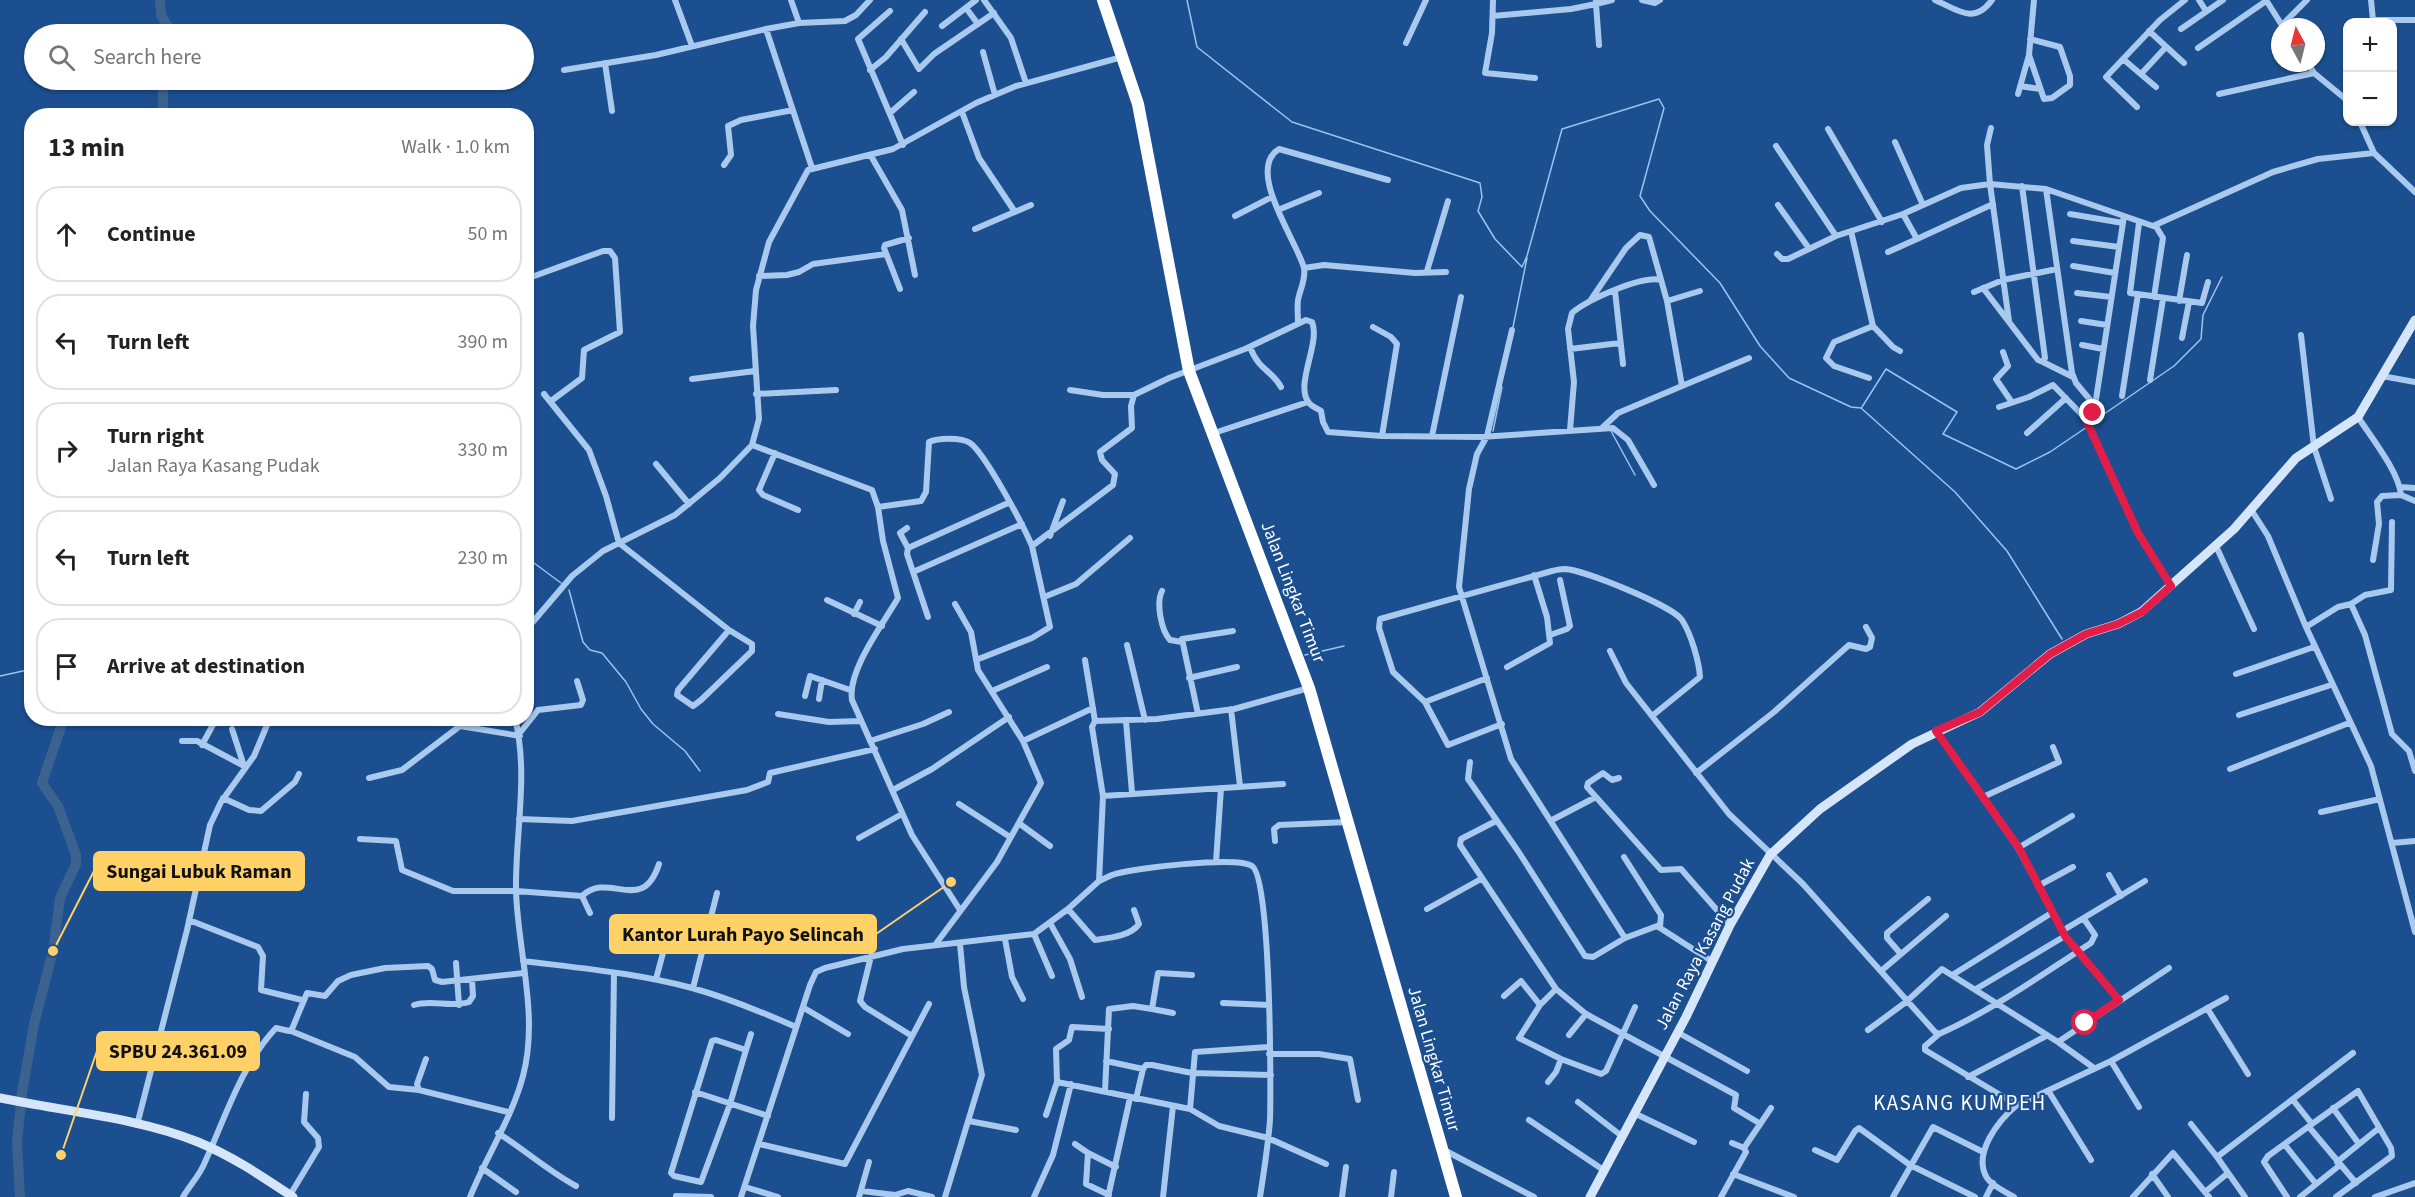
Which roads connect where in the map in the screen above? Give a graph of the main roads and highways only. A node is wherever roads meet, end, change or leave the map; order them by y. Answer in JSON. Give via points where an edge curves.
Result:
{"nodes":[{"id":1,"x":1103,"y":0,"type":"edge"},
{"id":2,"x":1456,"y":1197,"type":"edge"}],
"edges":[{"from":1,"to":2,"type":"highway","name":"Jalan Lingkar Timur","via":[[1138,104],[1189,371],[1309,688]]}]}
